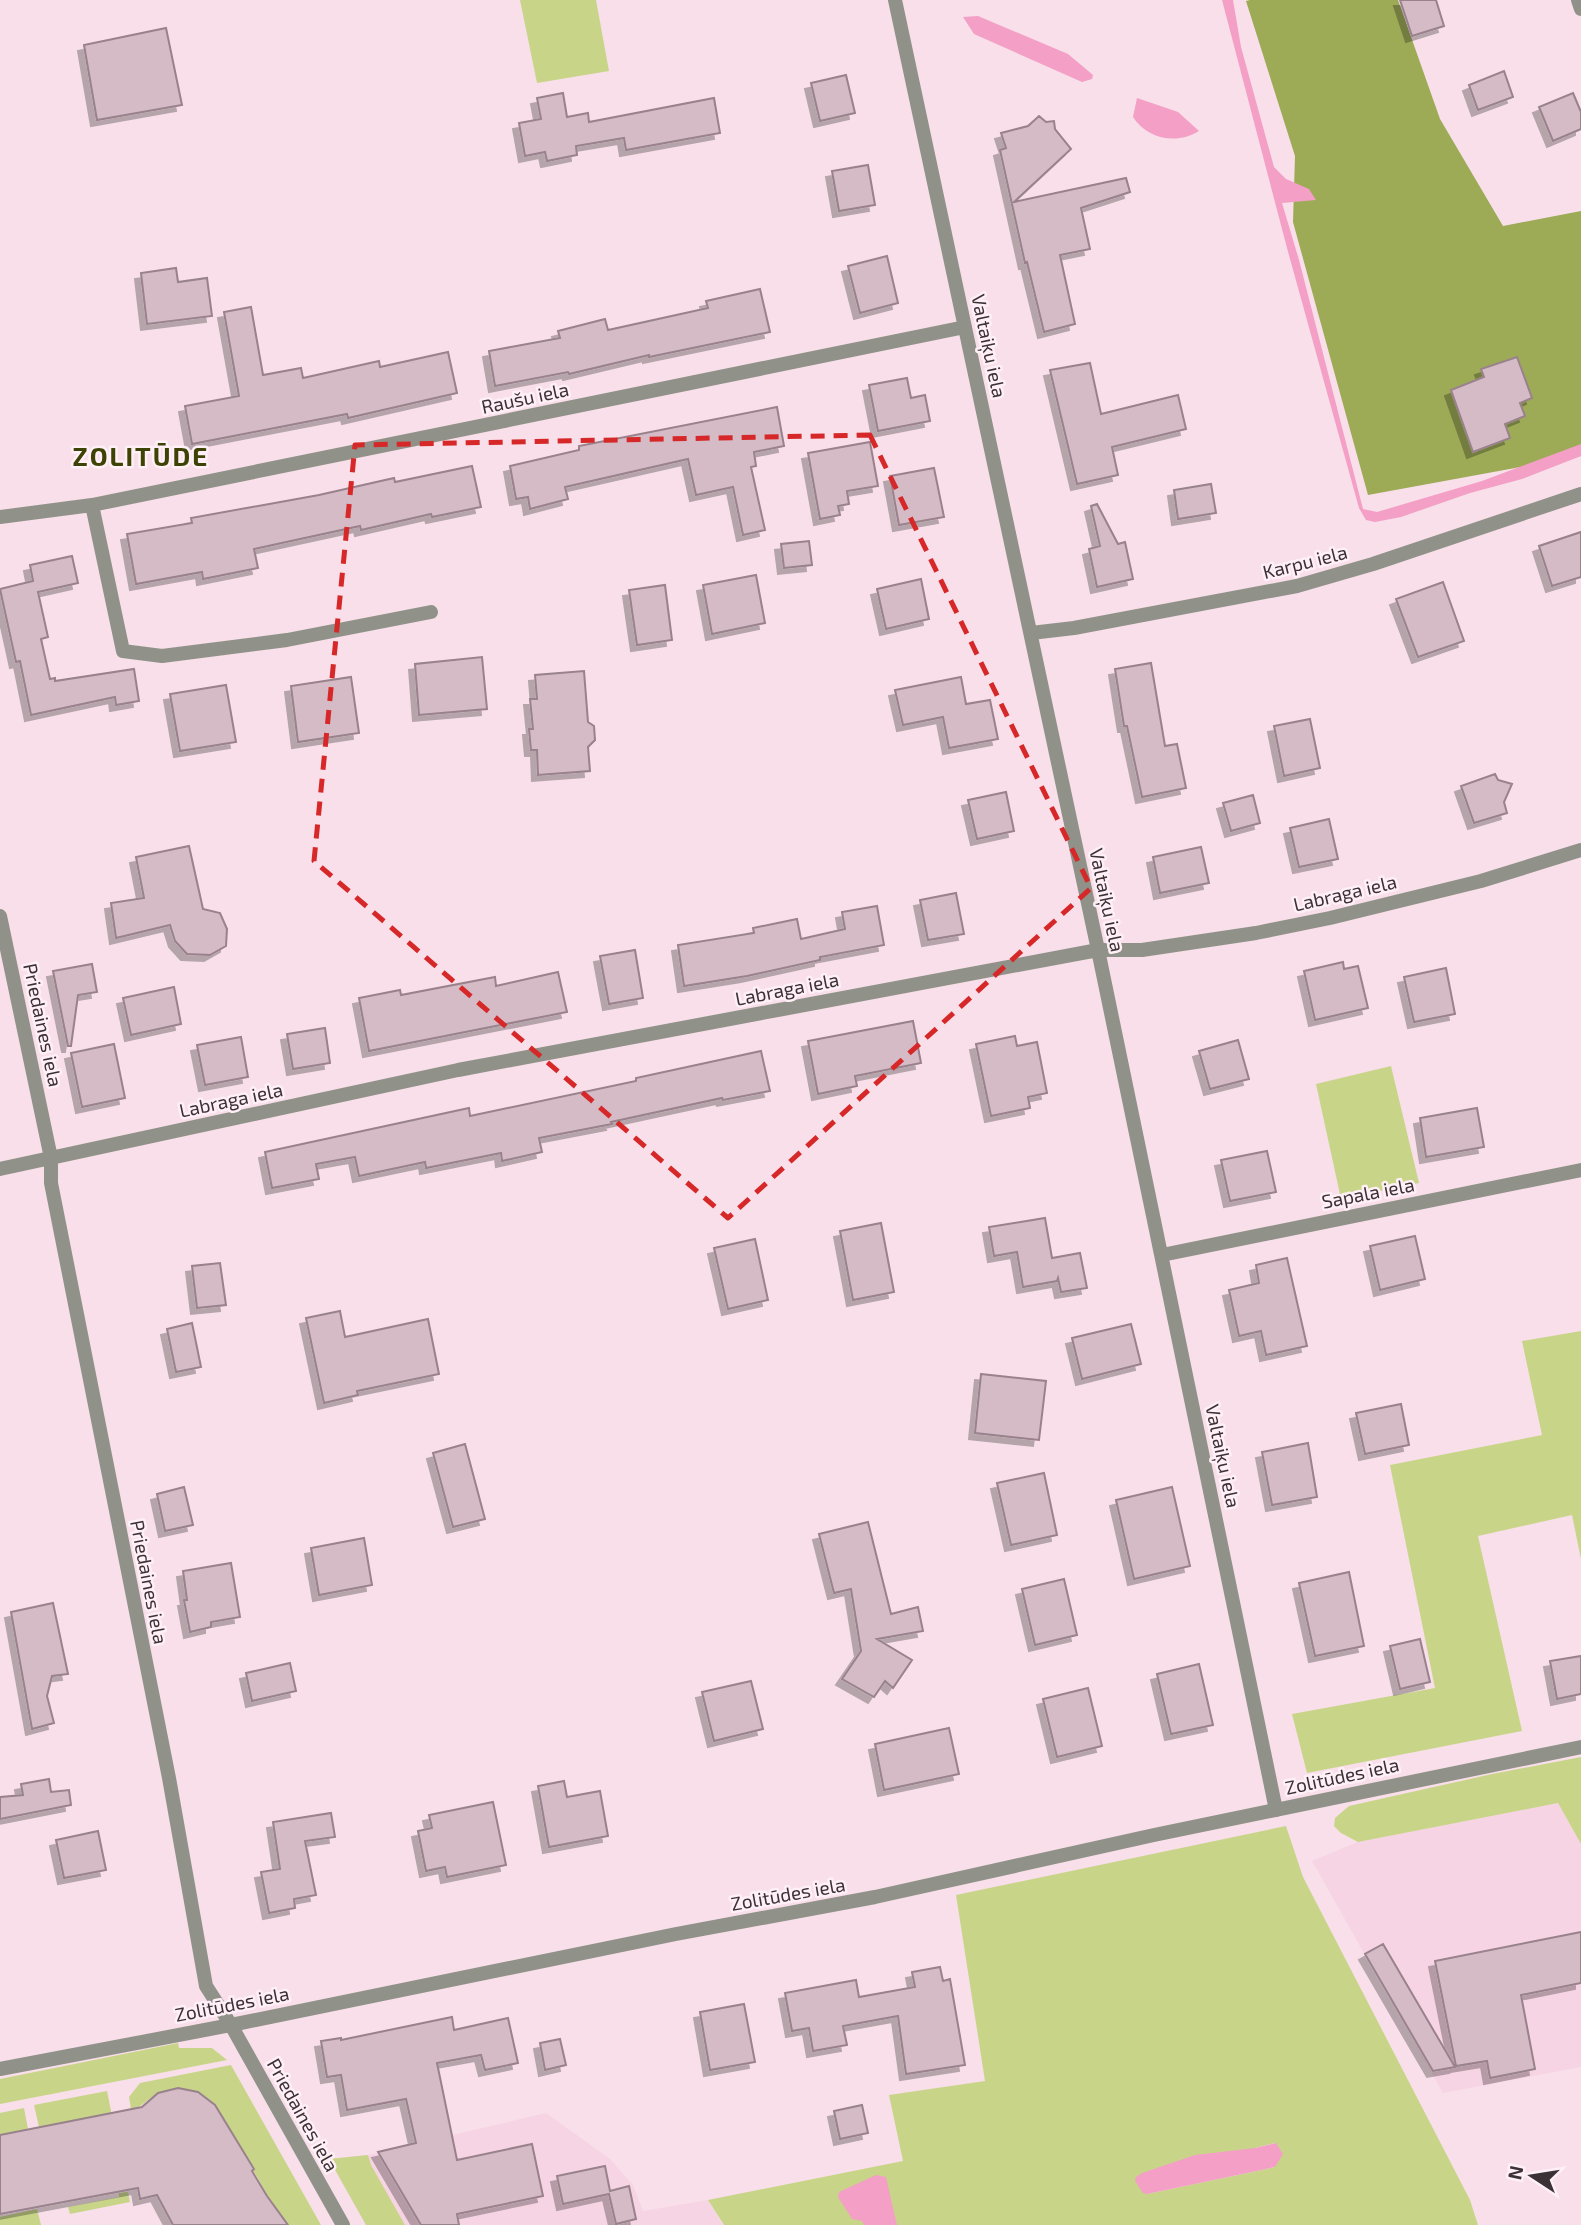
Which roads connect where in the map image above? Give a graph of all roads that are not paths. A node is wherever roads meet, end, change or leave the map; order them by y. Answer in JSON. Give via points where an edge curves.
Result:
{"nodes":[{"id":1,"x":895,"y":0,"type":"edge"},
{"id":2,"x":1578,"y":0,"type":"edge"},
{"id":3,"x":1581,"y":9,"type":"edge"},
{"id":4,"x":965,"y":327,"type":"junction"},
{"id":5,"x":1581,"y":494,"type":"edge"},
{"id":6,"x":92,"y":505,"type":"junction"},
{"id":7,"x":0,"y":517,"type":"edge"},
{"id":8,"x":430,"y":612,"type":"dead end"},
{"id":9,"x":1031,"y":633,"type":"junction"},
{"id":10,"x":1581,"y":850,"type":"edge"},
{"id":11,"x":0,"y":916,"type":"edge"},
{"id":12,"x":1098,"y":950,"type":"junction"},
{"id":13,"x":51,"y":1158,"type":"junction"},
{"id":14,"x":0,"y":1169,"type":"edge"},
{"id":15,"x":1581,"y":1170,"type":"edge"},
{"id":16,"x":1162,"y":1255,"type":"junction"},
{"id":17,"x":1581,"y":1747,"type":"edge"},
{"id":18,"x":1276,"y":1810,"type":"junction"},
{"id":19,"x":231,"y":2025,"type":"junction"},
{"id":20,"x":0,"y":2069,"type":"edge"},
{"id":21,"x":343,"y":2225,"type":"edge"}],
"edges":[{"from":1,"to":4,"type":"street","name":"Valtaiķu iela"},
{"from":2,"to":3,"type":"street"},
{"from":4,"to":6,"type":"street","name":"Raušu iela"},
{"from":4,"to":9,"type":"street","name":"Valtaiķu iela"},
{"from":5,"to":9,"type":"street","name":"Karpu iela","via":[[1297,586]]},
{"from":6,"to":7,"type":"street","name":"Raušu iela"},
{"from":6,"to":8,"type":"street","via":[[124,651],[162,656],[288,640]]},
{"from":9,"to":12,"type":"street","name":"Valtaiķu iela"},
{"from":10,"to":12,"type":"street","name":"Labraga iela","via":[[1481,881],[1330,918],[1142,950]]},
{"from":11,"to":13,"type":"street","name":"Priedaines iela"},
{"from":12,"to":13,"type":"street","name":"Labraga iela","via":[[458,1070]]},
{"from":12,"to":16,"type":"street","name":"Valtaiķu iela"},
{"from":13,"to":14,"type":"street","name":"Labraga iela"},
{"from":13,"to":19,"type":"street","name":"Priedaines iela","via":[[51,1183],[206,1986]]},
{"from":15,"to":16,"type":"street","name":"Sapala iela"},
{"from":16,"to":18,"type":"street","name":"Valtaiķu iela"},
{"from":17,"to":18,"type":"street","name":"Zolitūdes iela"},
{"from":18,"to":19,"type":"street","name":"Zolitūdes iela","via":[[876,1898]]},
{"from":19,"to":20,"type":"street","name":"Zolitūdes iela"},
{"from":19,"to":21,"type":"street","name":"Priedaines iela"}]}
